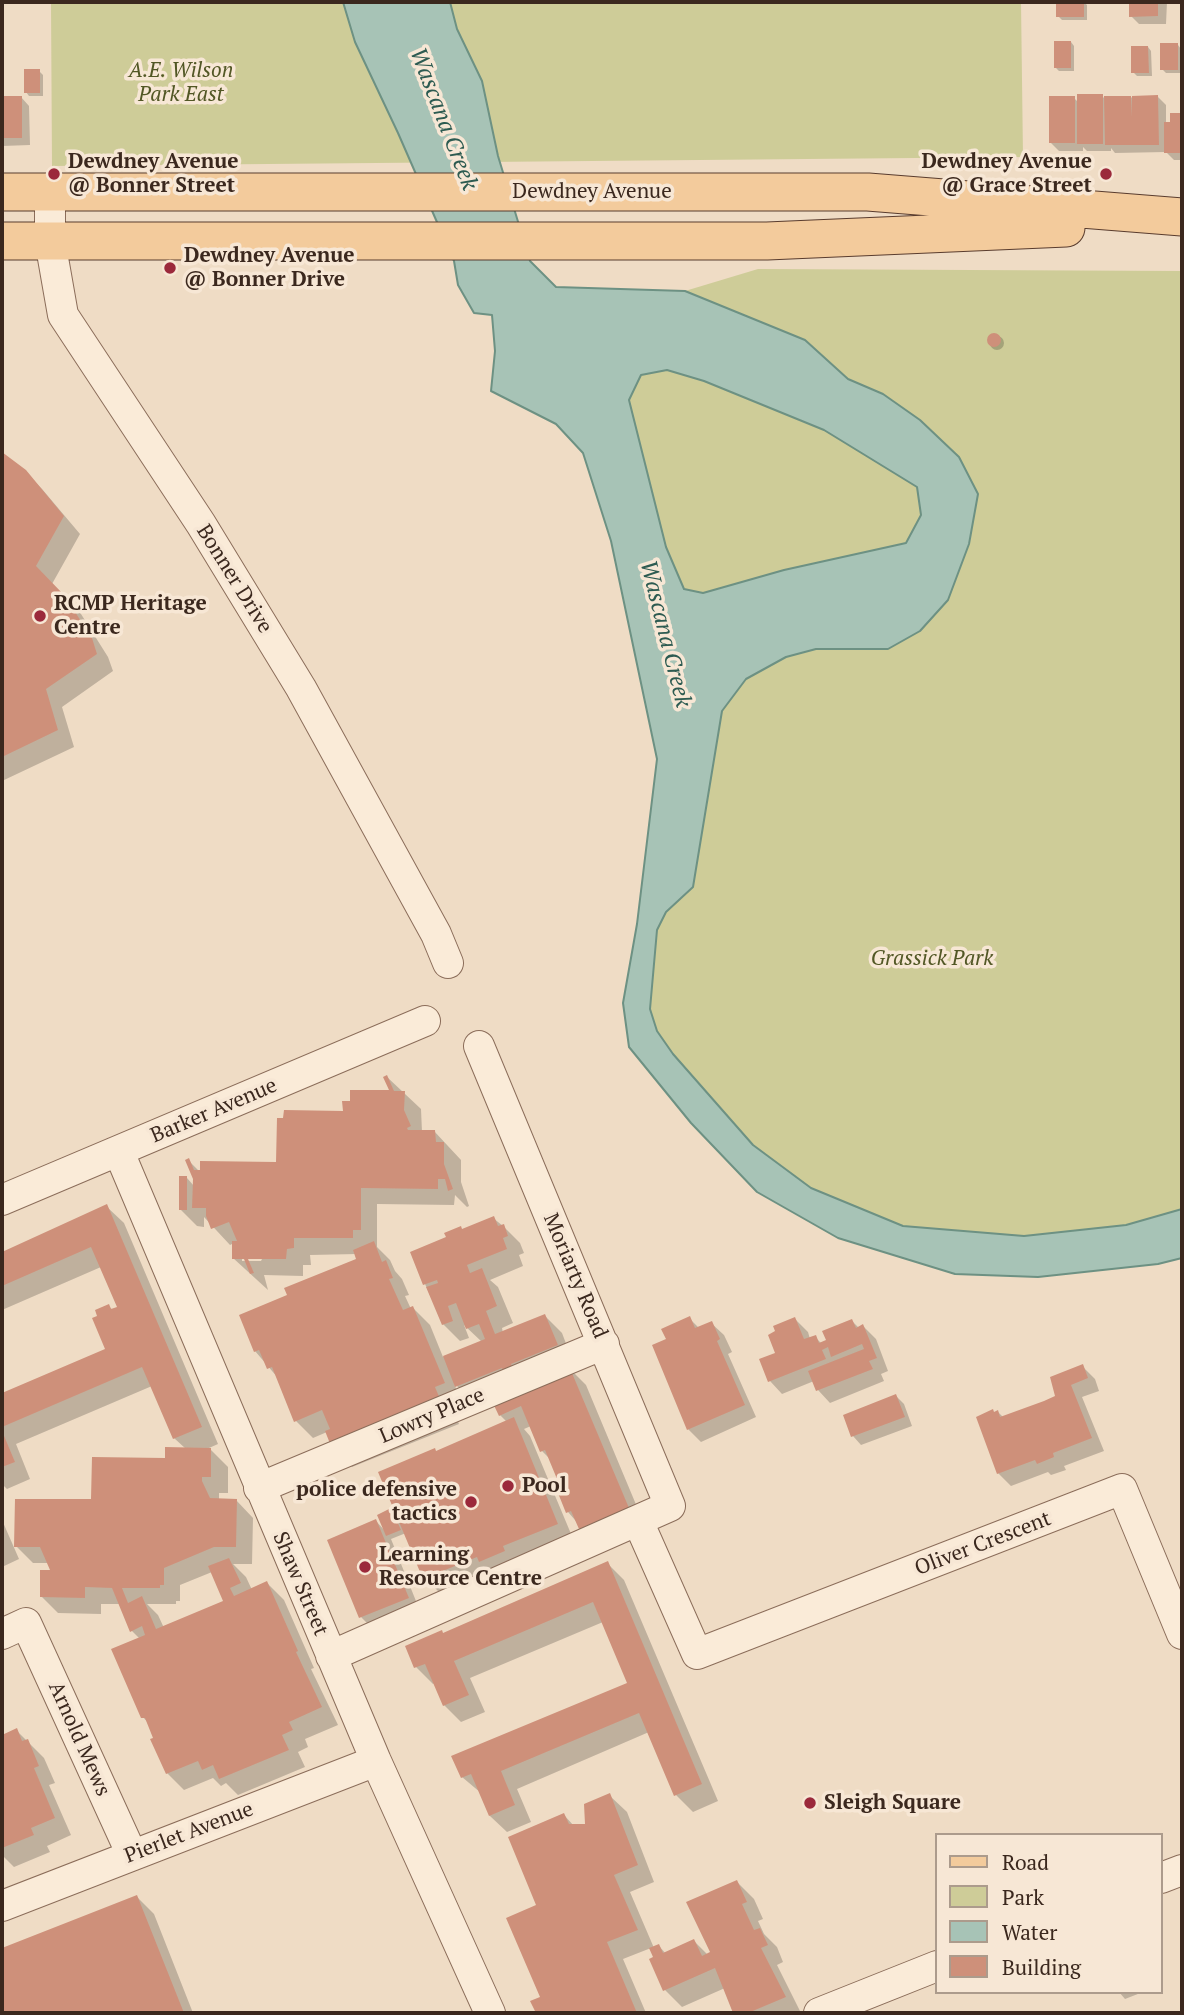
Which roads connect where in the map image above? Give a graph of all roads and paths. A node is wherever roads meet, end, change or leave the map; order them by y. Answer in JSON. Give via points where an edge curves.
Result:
{"nodes":[{"id":1,"x":2,"y":192,"type":"edge"},
{"id":2,"x":50,"y":192,"type":"junction"},
{"id":3,"x":1182,"y":220,"type":"edge"},
{"id":4,"x":2,"y":241,"type":"edge"},
{"id":5,"x":50,"y":241,"type":"junction"},
{"id":6,"x":447,"y":963,"type":"dead end"},
{"id":7,"x":425,"y":1021,"type":"dead end"},
{"id":8,"x":479,"y":1046,"type":"dead end"},
{"id":9,"x":118,"y":1152,"type":"junction"},
{"id":10,"x":2,"y":1200,"type":"edge"},
{"id":11,"x":604,"y":1344,"type":"junction"},
{"id":12,"x":259,"y":1488,"type":"junction"},
{"id":13,"x":638,"y":1521,"type":"junction"},
{"id":14,"x":14,"y":1629,"type":"edge"},
{"id":15,"x":1182,"y":1633,"type":"edge"},
{"id":16,"x":331,"y":1656,"type":"junction"},
{"id":17,"x":376,"y":1761,"type":"junction"},
{"id":18,"x":132,"y":1855,"type":"junction"},
{"id":19,"x":1182,"y":1870,"type":"edge"},
{"id":20,"x":1163,"y":1877,"type":"edge"},
{"id":21,"x":2,"y":1906,"type":"edge"},
{"id":22,"x":936,"y":1966,"type":"edge"},
{"id":23,"x":490,"y":2013,"type":"edge"},
{"id":24,"x":819,"y":2013,"type":"edge"}],
"edges":[{"from":1,"to":2,"type":"main road","name":"Dewdney Avenue"},
{"from":2,"to":3,"type":"main road","name":"Dewdney Avenue","via":[[867,192]]},
{"from":2,"to":5,"type":"street","name":"Bonner Drive"},
{"from":3,"to":5,"type":"main road","name":"Dewdney Avenue","via":[[766,242]]},
{"from":4,"to":5,"type":"main road","name":"Dewdney Avenue"},
{"from":5,"to":6,"type":"street","name":"Bonner Drive","via":[[63,315],[201,524],[301,688],[436,934]]},
{"from":7,"to":9,"type":"street","name":"Barker Avenue"},
{"from":8,"to":11,"type":"street","name":"Moriarty Road"},
{"from":9,"to":10,"type":"street","name":"Barker Avenue"},
{"from":9,"to":12,"type":"street","name":"Shaw Street"},
{"from":11,"to":12,"type":"street","name":"Lowry Place"},
{"from":11,"to":13,"type":"street","name":"Moriarty Road","via":[[670,1506]]},
{"from":12,"to":16,"type":"street","name":"Shaw Street"},
{"from":13,"to":15,"type":"street","name":"Oliver Crescent","via":[[697,1654],[1122,1489]]},
{"from":13,"to":16,"type":"street"},
{"from":14,"to":18,"type":"street","name":"Arnold Mews"},
{"from":16,"to":17,"type":"street","name":"Shaw Street"},
{"from":17,"to":18,"type":"street","name":"Pierlet Avenue"},
{"from":17,"to":23,"type":"street","name":"Shaw Street"},
{"from":18,"to":21,"type":"street","name":"Pierlet Avenue"},
{"from":19,"to":20,"type":"street"},
{"from":22,"to":24,"type":"street"}]}
